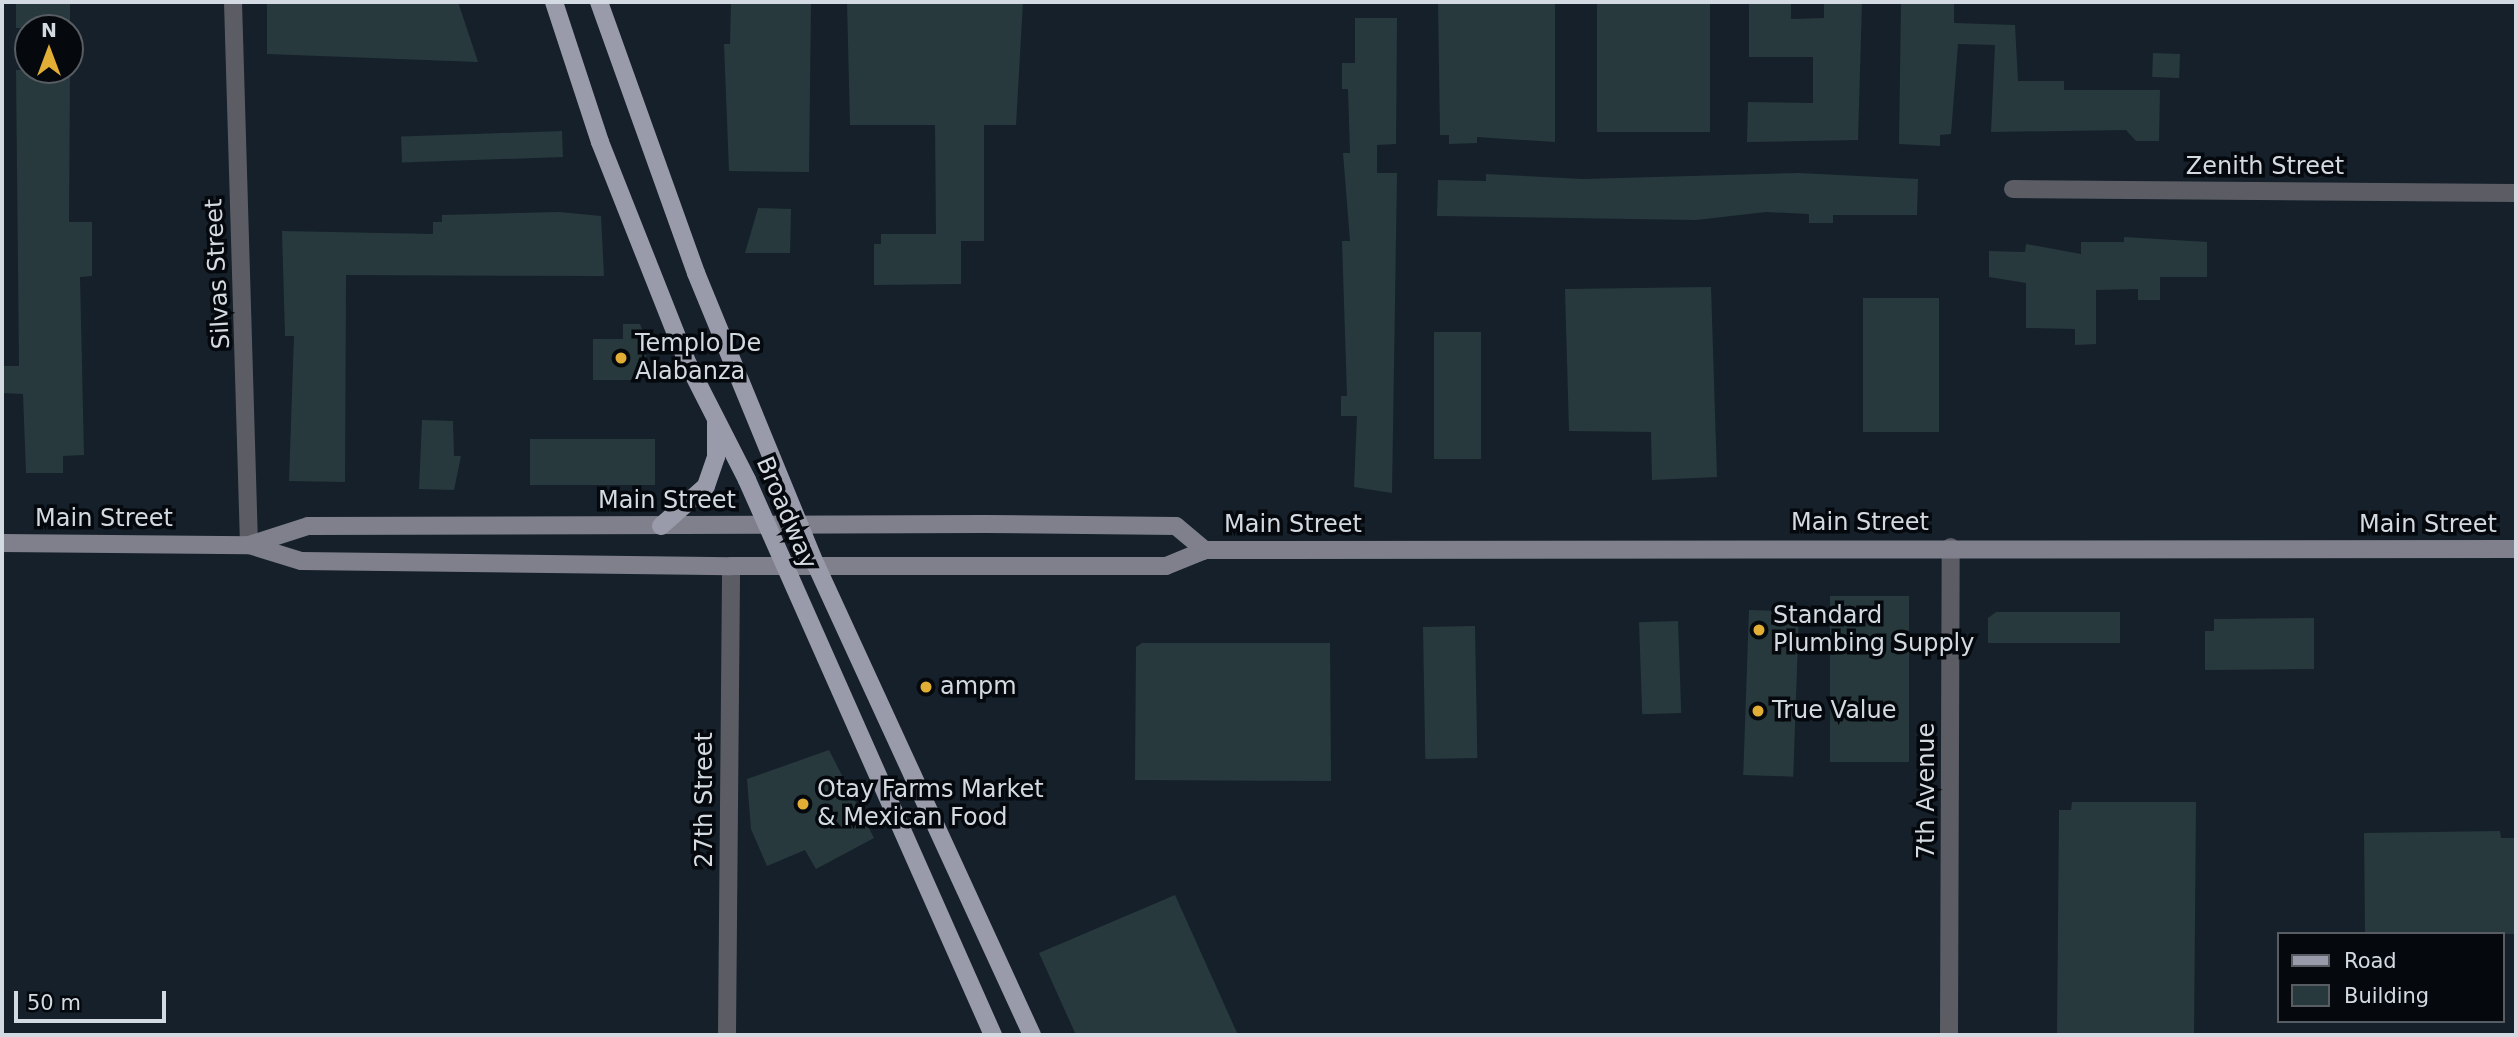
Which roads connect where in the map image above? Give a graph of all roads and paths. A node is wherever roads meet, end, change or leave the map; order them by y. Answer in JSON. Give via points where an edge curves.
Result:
{"nodes":[{"id":1,"x":233,"y":2,"type":"edge"},
{"id":2,"x":554,"y":2,"type":"edge"},
{"id":3,"x":600,"y":2,"type":"edge"},
{"id":4,"x":2013,"y":189,"type":"dead end"},
{"id":5,"x":2516,"y":193,"type":"edge"},
{"id":6,"x":716,"y":420,"type":"junction"},
{"id":7,"x":661,"y":526,"type":"junction"},
{"id":8,"x":767,"y":526,"type":"junction"},
{"id":9,"x":802,"y":526,"type":"junction"},
{"id":10,"x":2,"y":543,"type":"edge"},
{"id":11,"x":249,"y":545,"type":"junction"},
{"id":12,"x":1951,"y":547,"type":"junction"},
{"id":13,"x":2516,"y":549,"type":"edge"},
{"id":14,"x":1205,"y":550,"type":"junction"},
{"id":15,"x":816,"y":565,"type":"junction"},
{"id":16,"x":730,"y":566,"type":"junction"},
{"id":17,"x":782,"y":566,"type":"junction"},
{"id":18,"x":727,"y":1035,"type":"edge"},
{"id":19,"x":993,"y":1035,"type":"edge"},
{"id":20,"x":1032,"y":1035,"type":"edge"},
{"id":21,"x":1949,"y":1035,"type":"edge"}],
"edges":[{"from":1,"to":11,"type":"street","name":"Silvas Street"},
{"from":2,"to":6,"type":"main road","name":"Broadway","via":[[626,211]]},
{"from":3,"to":9,"type":"main road","name":"Broadway","via":[[696,272]]},
{"from":4,"to":5,"type":"street","name":"Zenith Street"},
{"from":6,"to":7,"type":"main road","via":[[716,457],[706,486]]},
{"from":6,"to":8,"type":"main road","name":"Broadway"},
{"from":7,"to":8,"type":"main road","name":"Main Street"},
{"from":7,"to":11,"type":"main road","name":"Main Street","via":[[308,526]]},
{"from":8,"to":9,"type":"main road","name":"Main Street"},
{"from":8,"to":17,"type":"main road","name":"Broadway"},
{"from":9,"to":14,"type":"main road","name":"Main Street","via":[[1176,526]]},
{"from":9,"to":15,"type":"main road","name":"Broadway"},
{"from":10,"to":11,"type":"main road","name":"Main Street"},
{"from":11,"to":16,"type":"main road","name":"Main Street","via":[[301,561]]},
{"from":12,"to":13,"type":"main road","name":"Main Street"},
{"from":12,"to":14,"type":"main road","name":"Main Street"},
{"from":12,"to":21,"type":"street","name":"7th Avenue"},
{"from":14,"to":15,"type":"main road","name":"Main Street","via":[[1166,566]]},
{"from":15,"to":17,"type":"main road","name":"Main Street"},
{"from":15,"to":20,"type":"main road","name":"Broadway"},
{"from":16,"to":17,"type":"main road","name":"Main Street"},
{"from":16,"to":18,"type":"street","name":"27th Street"},
{"from":17,"to":19,"type":"main road","name":"Broadway"}]}
